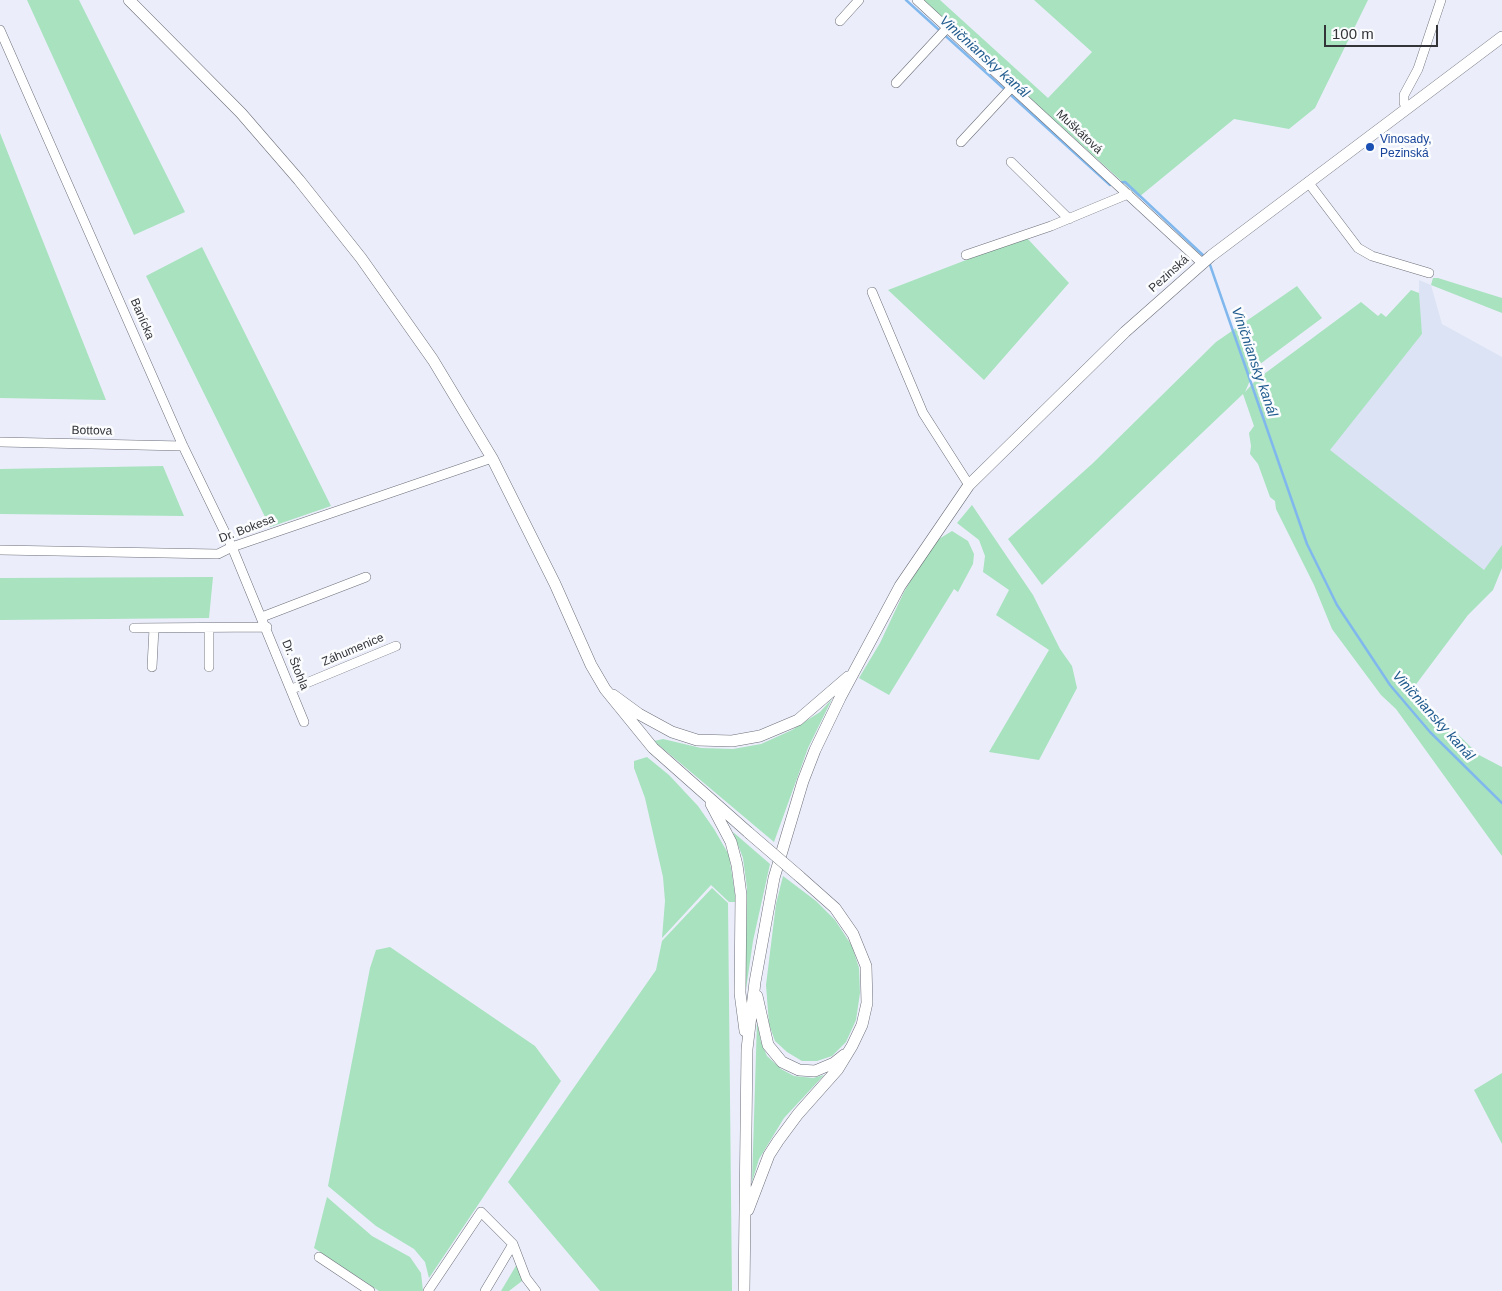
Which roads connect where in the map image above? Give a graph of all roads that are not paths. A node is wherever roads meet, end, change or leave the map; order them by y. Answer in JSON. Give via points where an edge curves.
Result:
{"nodes":[{"id":1,"x":129,"y":0,"type":"edge"},
{"id":2,"x":859,"y":0,"type":"edge"},
{"id":3,"x":917,"y":0,"type":"edge"},
{"id":4,"x":1441,"y":0,"type":"edge"},
{"id":5,"x":840,"y":21,"type":"dead end"},
{"id":6,"x":947,"y":28,"type":"junction"},
{"id":7,"x":0,"y":30,"type":"edge"},
{"id":8,"x":1502,"y":37,"type":"edge"},
{"id":9,"x":896,"y":83,"type":"dead end"},
{"id":10,"x":1012,"y":88,"type":"junction"},
{"id":11,"x":1407,"y":108,"type":"junction"},
{"id":12,"x":960,"y":142,"type":"dead end"},
{"id":13,"x":1011,"y":162,"type":"dead end"},
{"id":14,"x":1308,"y":182,"type":"junction"},
{"id":15,"x":1128,"y":194,"type":"junction"},
{"id":16,"x":1069,"y":219,"type":"junction"},
{"id":17,"x":966,"y":255,"type":"dead end"},
{"id":18,"x":1206,"y":260,"type":"junction"},
{"id":19,"x":1428,"y":273,"type":"dead end"},
{"id":20,"x":872,"y":292,"type":"dead end"},
{"id":21,"x":0,"y":442,"type":"edge"},
{"id":22,"x":183,"y":446,"type":"junction"},
{"id":23,"x":492,"y":458,"type":"junction"},
{"id":24,"x":970,"y":485,"type":"junction"},
{"id":25,"x":232,"y":546,"type":"junction"},
{"id":26,"x":0,"y":550,"type":"edge"},
{"id":27,"x":366,"y":577,"type":"dead end"},
{"id":28,"x":262,"y":617,"type":"junction"},
{"id":29,"x":267,"y":627,"type":"junction"},
{"id":30,"x":134,"y":628,"type":"dead end"},
{"id":31,"x":154,"y":628,"type":"junction"},
{"id":32,"x":209,"y":628,"type":"junction"},
{"id":33,"x":396,"y":646,"type":"dead end"},
{"id":34,"x":152,"y":667,"type":"dead end"},
{"id":35,"x":209,"y":667,"type":"dead end"},
{"id":36,"x":855,"y":671,"type":"junction"},
{"id":37,"x":292,"y":689,"type":"junction"},
{"id":38,"x":605,"y":689,"type":"junction"},
{"id":39,"x":304,"y":722,"type":"dead end"},
{"id":40,"x":708,"y":798,"type":"junction"},
{"id":41,"x":755,"y":982,"type":"junction"},
{"id":42,"x":852,"y":1046,"type":"junction"},
{"id":43,"x":747,"y":1049,"type":"junction"},
{"id":44,"x":745,"y":1216,"type":"junction"},
{"id":45,"x":513,"y":1244,"type":"junction"},
{"id":46,"x":318,"y":1256,"type":"dead end"},
{"id":47,"x":370,"y":1291,"type":"edge"},
{"id":48,"x":428,"y":1291,"type":"edge"},
{"id":49,"x":485,"y":1291,"type":"edge"},
{"id":50,"x":536,"y":1291,"type":"edge"},
{"id":51,"x":744,"y":1291,"type":"edge"}],
"edges":[{"from":1,"to":23,"type":"main road","via":[[216,86],[329,216],[433,360]]},
{"from":2,"to":5,"type":"street"},
{"from":3,"to":6,"type":"street","name":"Muškátová"},
{"from":4,"to":11,"type":"street","via":[[1418,68],[1404,95]]},
{"from":6,"to":9,"type":"street"},
{"from":6,"to":10,"type":"street","name":"Muškátová"},
{"from":7,"to":22,"type":"street","name":"Banícka"},
{"from":8,"to":11,"type":"main road","name":"Pezinská"},
{"from":10,"to":12,"type":"street"},
{"from":10,"to":15,"type":"street","name":"Muškátová"},
{"from":11,"to":14,"type":"main road","name":"Pezinská"},
{"from":13,"to":16,"type":"street"},
{"from":14,"to":18,"type":"main road","name":"Pezinská"},
{"from":14,"to":19,"type":"street","via":[[1358,248],[1372,256]]},
{"from":15,"to":16,"type":"street"},
{"from":15,"to":18,"type":"street","name":"Muškátová"},
{"from":16,"to":17,"type":"street"},
{"from":18,"to":24,"type":"main road","name":"Pezinská","via":[[1091,364]]},
{"from":20,"to":24,"type":"street","via":[[923,413]]},
{"from":21,"to":22,"type":"street","name":"Bottova"},
{"from":22,"to":25,"type":"street","name":"Banícka"},
{"from":23,"to":25,"type":"street","name":"Dr. Bokesa"},
{"from":23,"to":38,"type":"main road"},
{"from":24,"to":36,"type":"main road","name":"Pezinská","via":[[900,586]]},
{"from":25,"to":26,"type":"street","name":"Dr. Bokesa","via":[[218,554]]},
{"from":25,"to":28,"type":"street","name":"Banícka"},
{"from":27,"to":28,"type":"street"},
{"from":28,"to":29,"type":"street","name":"Dr. Štohla"},
{"from":29,"to":32,"type":"street"},
{"from":29,"to":37,"type":"street","name":"Dr. Štohla"},
{"from":30,"to":31,"type":"street"},
{"from":31,"to":32,"type":"street"},
{"from":31,"to":34,"type":"street"},
{"from":32,"to":35,"type":"street"},
{"from":33,"to":37,"type":"street","name":"Záhumenice"},
{"from":36,"to":38,"type":"main road","via":[[798,720],[760,736],[732,741],[697,740],[672,732],[639,714]]},
{"from":36,"to":41,"type":"main road","name":"Pezinská","via":[[803,781],[774,878]]},
{"from":37,"to":39,"type":"street","name":"Dr. Štohla"},
{"from":38,"to":40,"type":"main road","via":[[646,742]]},
{"from":40,"to":42,"type":"main road","bridge":true,"via":[[799,876],[843,918],[853,934],[864,958],[868,982],[862,1025]]},
{"from":40,"to":43,"type":"main road","via":[[731,842],[737,865],[741,895],[740,993]]},
{"from":41,"to":42,"type":"main road","via":[[768,1045],[782,1062],[799,1070],[815,1071],[834,1063]]},
{"from":41,"to":43,"type":"main road","name":"Pezinská"},
{"from":42,"to":44,"type":"main road","via":[[838,1070],[798,1114],[778,1142]]},
{"from":43,"to":44,"type":"main road"},
{"from":44,"to":51,"type":"main road"},
{"from":45,"to":48,"type":"street","via":[[481,1212]]},
{"from":45,"to":49,"type":"street"},
{"from":45,"to":50,"type":"street","via":[[526,1278]]},
{"from":46,"to":47,"type":"street"}]}
